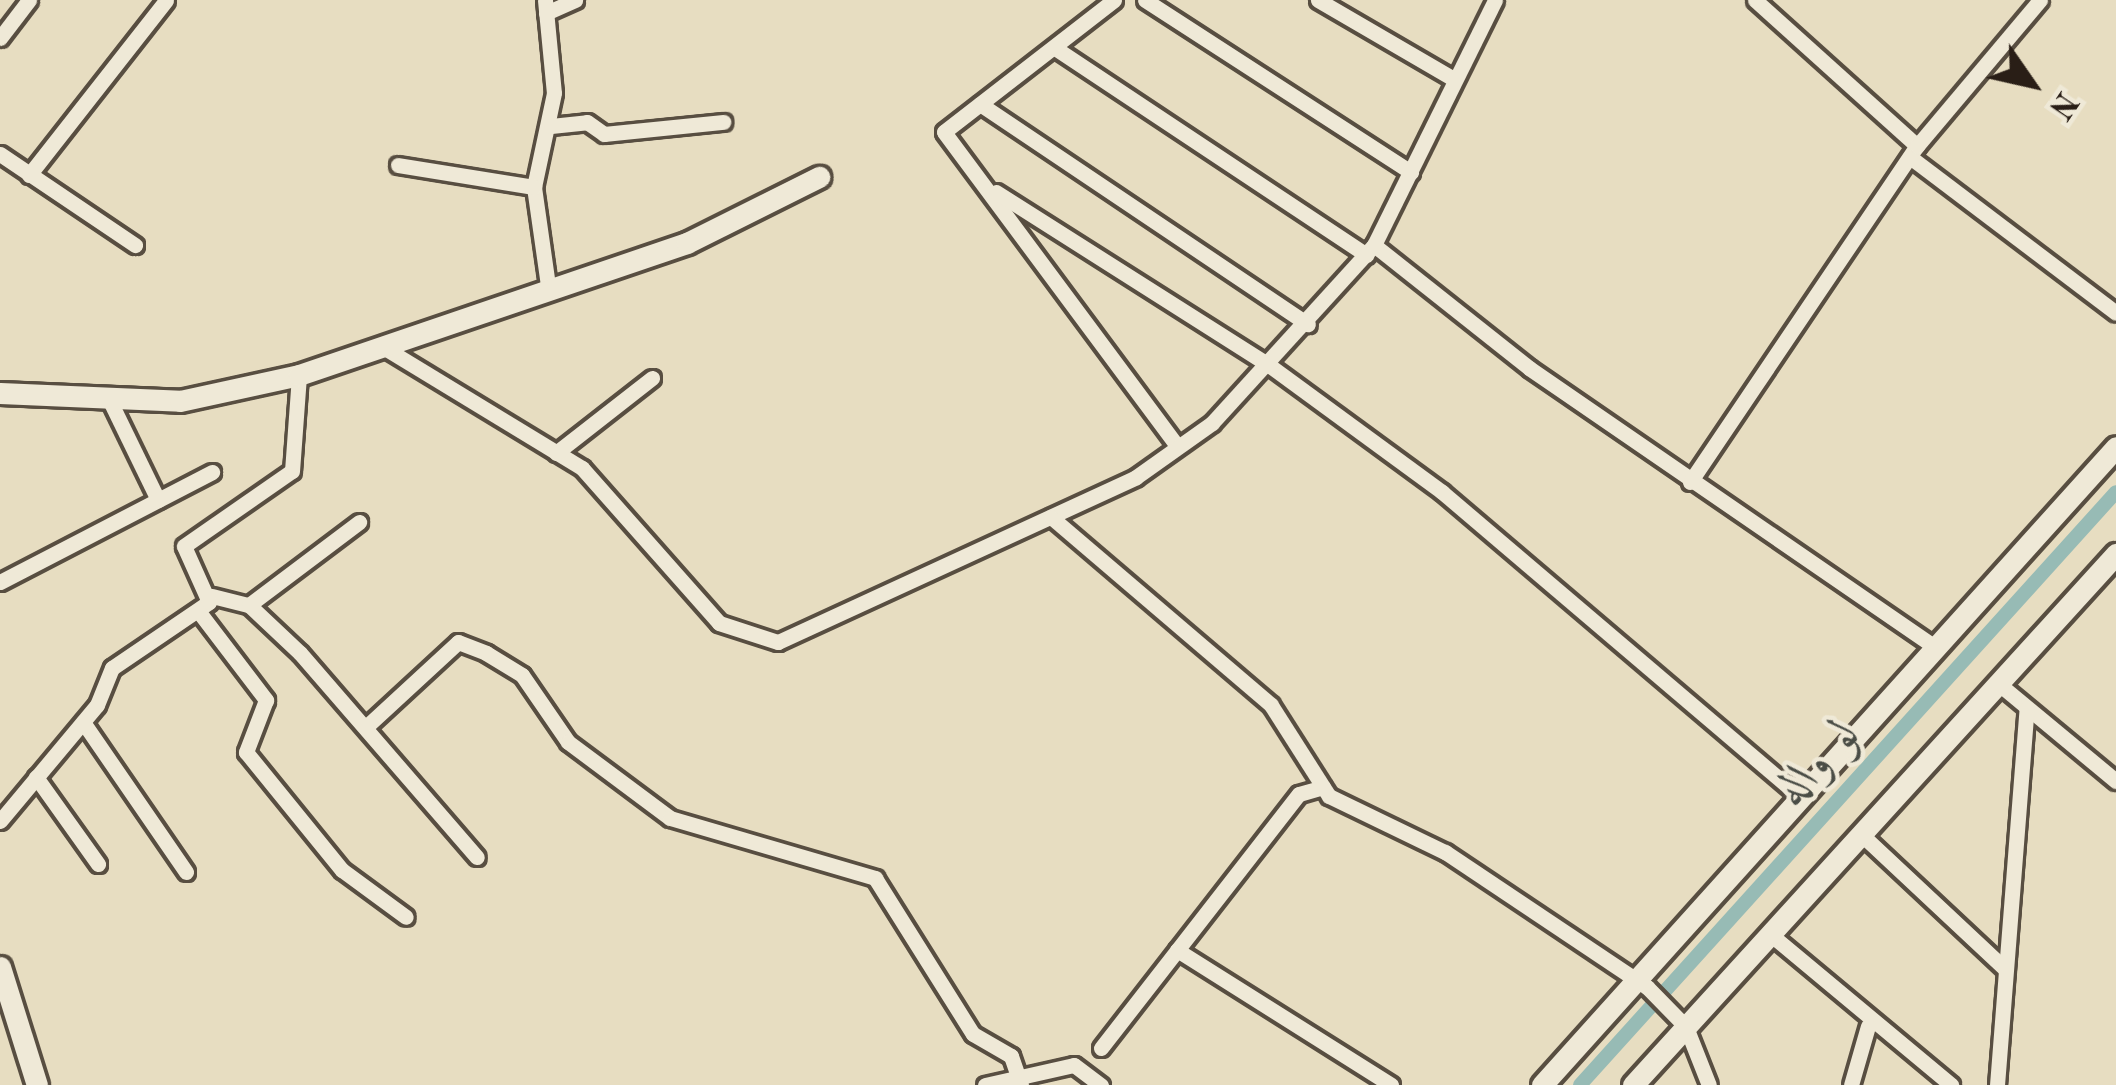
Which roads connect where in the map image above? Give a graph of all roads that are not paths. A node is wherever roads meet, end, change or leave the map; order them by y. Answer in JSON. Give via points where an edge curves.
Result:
{"nodes":[{"id":1,"x":29,"y":0,"type":"edge"},
{"id":2,"x":166,"y":0,"type":"edge"},
{"id":3,"x":574,"y":0,"type":"edge"},
{"id":4,"x":1114,"y":0,"type":"edge"},
{"id":5,"x":1145,"y":0,"type":"edge"},
{"id":6,"x":1318,"y":0,"type":"edge"},
{"id":7,"x":1494,"y":0,"type":"edge"},
{"id":8,"x":1755,"y":0,"type":"edge"},
{"id":9,"x":2040,"y":0,"type":"edge"},
{"id":10,"x":545,"y":7,"type":"edge"},
{"id":11,"x":0,"y":38,"type":"edge"},
{"id":12,"x":1055,"y":48,"type":"junction"},
{"id":13,"x":1454,"y":79,"type":"junction"},
{"id":14,"x":980,"y":104,"type":"junction"},
{"id":15,"x":723,"y":122,"type":"dead end"},
{"id":16,"x":551,"y":126,"type":"junction"},
{"id":17,"x":1914,"y":151,"type":"junction"},
{"id":18,"x":0,"y":154,"type":"edge"},
{"id":19,"x":398,"y":165,"type":"dead end"},
{"id":20,"x":1411,"y":172,"type":"junction"},
{"id":21,"x":29,"y":175,"type":"junction"},
{"id":22,"x":819,"y":177,"type":"dead end"},
{"id":23,"x":534,"y":187,"type":"junction"},
{"id":24,"x":996,"y":192,"type":"junction"},
{"id":25,"x":135,"y":245,"type":"dead end"},
{"id":26,"x":1370,"y":250,"type":"junction"},
{"id":27,"x":549,"y":292,"type":"junction"},
{"id":28,"x":2116,"y":313,"type":"edge"},
{"id":29,"x":1308,"y":324,"type":"junction"},
{"id":30,"x":388,"y":350,"type":"junction"},
{"id":31,"x":1270,"y":366,"type":"junction"},
{"id":32,"x":299,"y":375,"type":"junction"},
{"id":33,"x":652,"y":378,"type":"dead end"},
{"id":34,"x":0,"y":393,"type":"edge"},
{"id":35,"x":110,"y":401,"type":"junction"},
{"id":36,"x":1178,"y":447,"type":"junction"},
{"id":37,"x":2116,"y":447,"type":"edge"},
{"id":38,"x":556,"y":453,"type":"junction"},
{"id":39,"x":212,"y":472,"type":"dead end"},
{"id":40,"x":1690,"y":482,"type":"junction"},
{"id":41,"x":158,"y":500,"type":"junction"},
{"id":42,"x":1051,"y":517,"type":"junction"},
{"id":43,"x":359,"y":522,"type":"dead end"},
{"id":44,"x":2116,"y":554,"type":"edge"},
{"id":45,"x":0,"y":582,"type":"edge"},
{"id":46,"x":212,"y":596,"type":"junction"},
{"id":47,"x":249,"y":605,"type":"junction"},
{"id":48,"x":199,"y":612,"type":"junction"},
{"id":49,"x":1937,"y":649,"type":"junction"},
{"id":50,"x":1999,"y":684,"type":"junction"},
{"id":51,"x":2027,"y":708,"type":"junction"},
{"id":52,"x":83,"y":722,"type":"junction"},
{"id":53,"x":367,"y":726,"type":"junction"},
{"id":54,"x":36,"y":777,"type":"junction"},
{"id":55,"x":2116,"y":781,"type":"edge"},
{"id":56,"x":1323,"y":787,"type":"junction"},
{"id":57,"x":1799,"y":796,"type":"junction"},
{"id":58,"x":0,"y":821,"type":"edge"},
{"id":59,"x":1862,"y":835,"type":"junction"},
{"id":60,"x":477,"y":856,"type":"dead end"},
{"id":61,"x":98,"y":864,"type":"dead end"},
{"id":62,"x":186,"y":872,"type":"dead end"},
{"id":63,"x":406,"y":917,"type":"dead end"},
{"id":64,"x":1770,"y":934,"type":"junction"},
{"id":65,"x":1177,"y":950,"type":"junction"},
{"id":66,"x":0,"y":967,"type":"edge"},
{"id":67,"x":2004,"y":968,"type":"junction"},
{"id":68,"x":1641,"y":983,"type":"junction"},
{"id":69,"x":1683,"y":1023,"type":"junction"},
{"id":70,"x":1868,"y":1026,"type":"junction"},
{"id":71,"x":1101,"y":1048,"type":"dead end"},
{"id":72,"x":1022,"y":1078,"type":"edge"},
{"id":73,"x":37,"y":1085,"type":"edge"},
{"id":74,"x":985,"y":1085,"type":"edge"},
{"id":75,"x":1101,"y":1085,"type":"edge"},
{"id":76,"x":1391,"y":1085,"type":"edge"},
{"id":77,"x":1542,"y":1085,"type":"edge"},
{"id":78,"x":1633,"y":1085,"type":"edge"},
{"id":79,"x":1709,"y":1085,"type":"edge"},
{"id":80,"x":1851,"y":1085,"type":"edge"},
{"id":81,"x":1951,"y":1085,"type":"edge"},
{"id":82,"x":1997,"y":1085,"type":"edge"}],
"edges":[{"from":1,"to":11,"type":"street"},
{"from":2,"to":21,"type":"street"},
{"from":3,"to":10,"type":"street"},
{"from":4,"to":12,"type":"street"},
{"from":5,"to":20,"type":"street"},
{"from":6,"to":13,"type":"street"},
{"from":7,"to":13,"type":"street"},
{"from":8,"to":17,"type":"street"},
{"from":9,"to":17,"type":"street"},
{"from":10,"to":16,"type":"street"},
{"from":12,"to":14,"type":"street"},
{"from":12,"to":26,"type":"street"},
{"from":13,"to":20,"type":"street"},
{"from":14,"to":24,"type":"street","via":[[944,132]]},
{"from":14,"to":29,"type":"street"},
{"from":15,"to":16,"type":"street","via":[[604,134],[587,122]]},
{"from":16,"to":23,"type":"street"},
{"from":17,"to":28,"type":"street"},
{"from":17,"to":40,"type":"street"},
{"from":18,"to":21,"type":"street"},
{"from":19,"to":23,"type":"street"},
{"from":20,"to":26,"type":"street"},
{"from":21,"to":25,"type":"street"},
{"from":22,"to":27,"type":"street","via":[[687,243]]},
{"from":23,"to":27,"type":"street"},
{"from":24,"to":31,"type":"street"},
{"from":24,"to":36,"type":"street"},
{"from":26,"to":29,"type":"street"},
{"from":26,"to":40,"type":"street"},
{"from":27,"to":30,"type":"street"},
{"from":29,"to":31,"type":"street"},
{"from":30,"to":32,"type":"street"},
{"from":30,"to":38,"type":"street"},
{"from":31,"to":36,"type":"street"},
{"from":31,"to":57,"type":"street","via":[[1569,591]]},
{"from":32,"to":35,"type":"street","via":[[180,400]]},
{"from":32,"to":46,"type":"street","via":[[292,471],[184,546]]},
{"from":33,"to":38,"type":"street"},
{"from":34,"to":35,"type":"street"},
{"from":35,"to":41,"type":"street"},
{"from":36,"to":42,"type":"street"},
{"from":37,"to":49,"type":"street"},
{"from":38,"to":42,"type":"street","via":[[643,530],[719,622],[761,644]]},
{"from":39,"to":41,"type":"street"},
{"from":40,"to":49,"type":"street"},
{"from":41,"to":45,"type":"street"},
{"from":42,"to":56,"type":"street","via":[[1271,705]]},
{"from":43,"to":47,"type":"street"},
{"from":44,"to":50,"type":"street"},
{"from":46,"to":47,"type":"street"},
{"from":46,"to":48,"type":"street"},
{"from":47,"to":53,"type":"street"},
{"from":48,"to":52,"type":"street","via":[[112,668]]},
{"from":48,"to":63,"type":"street","via":[[266,700],[246,752],[342,871]]},
{"from":49,"to":57,"type":"street"},
{"from":50,"to":51,"type":"street"},
{"from":50,"to":59,"type":"street"},
{"from":51,"to":55,"type":"street"},
{"from":51,"to":67,"type":"street"},
{"from":52,"to":54,"type":"street"},
{"from":52,"to":62,"type":"street"},
{"from":53,"to":60,"type":"street"},
{"from":53,"to":72,"type":"street","via":[[458,642],[486,653],[522,675],[568,742],[670,818],[874,878],[973,1034]]},
{"from":54,"to":58,"type":"street"},
{"from":54,"to":61,"type":"street"},
{"from":56,"to":65,"type":"street","via":[[1299,794]]},
{"from":56,"to":68,"type":"street","via":[[1464,863]]},
{"from":57,"to":68,"type":"street"},
{"from":59,"to":64,"type":"street"},
{"from":59,"to":67,"type":"street"},
{"from":64,"to":69,"type":"street"},
{"from":64,"to":70,"type":"street"},
{"from":65,"to":71,"type":"street"},
{"from":65,"to":76,"type":"street"},
{"from":66,"to":73,"type":"street"},
{"from":67,"to":82,"type":"street"},
{"from":68,"to":69,"type":"street"},
{"from":68,"to":77,"type":"street"},
{"from":69,"to":78,"type":"street"},
{"from":69,"to":79,"type":"street"},
{"from":70,"to":80,"type":"street"},
{"from":70,"to":81,"type":"street"},
{"from":72,"to":74,"type":"street"},
{"from":72,"to":75,"type":"street","via":[[1074,1065]]}]}
